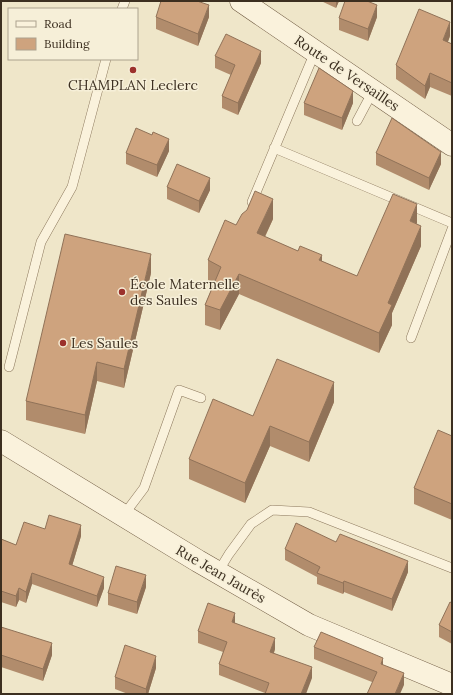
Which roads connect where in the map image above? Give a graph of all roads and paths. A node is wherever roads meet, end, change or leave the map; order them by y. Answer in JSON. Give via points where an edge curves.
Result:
{"nodes":[{"id":1,"x":241,"y":1,"type":"edge"},
{"id":2,"x":315,"y":52,"type":"junction"},
{"id":3,"x":106,"y":60,"type":"edge"},
{"id":4,"x":373,"y":91,"type":"junction"},
{"id":5,"x":358,"y":121,"type":"dead end"},
{"id":6,"x":452,"y":145,"type":"edge"},
{"id":7,"x":274,"y":148,"type":"junction"},
{"id":8,"x":247,"y":213,"type":"edge"},
{"id":9,"x":452,"y":223,"type":"edge"},
{"id":10,"x":452,"y":229,"type":"edge"},
{"id":11,"x":411,"y":338,"type":"dead end"},
{"id":12,"x":9,"y":367,"type":"dead end"},
{"id":13,"x":201,"y":398,"type":"dead end"},
{"id":14,"x":1,"y":442,"type":"edge"},
{"id":15,"x":123,"y":516,"type":"junction"},
{"id":16,"x":452,"y":568,"type":"edge"},
{"id":17,"x":217,"y":572,"type":"junction"},
{"id":18,"x":452,"y":685,"type":"edge"}],
"edges":[{"from":1,"to":2,"type":"main road","name":"Route de Versailles"},
{"from":2,"to":4,"type":"main road","name":"Route de Versailles"},
{"from":2,"to":7,"type":"lane"},
{"from":3,"to":12,"type":"lane","via":[[72,187],[41,242]]},
{"from":4,"to":5,"type":"lane"},
{"from":4,"to":6,"type":"main road","name":"Route de Versailles"},
{"from":7,"to":8,"type":"lane"},
{"from":7,"to":9,"type":"lane"},
{"from":10,"to":11,"type":"lane"},
{"from":13,"to":15,"type":"lane","via":[[179,390],[144,488]]},
{"from":14,"to":15,"type":"main road","name":"Rue Jean Jaurès"},
{"from":15,"to":17,"type":"main road","name":"Rue Jean Jaurès"},
{"from":16,"to":17,"type":"lane","via":[[309,512],[272,510],[252,524]]},
{"from":17,"to":18,"type":"main road","name":"Rue Jean Jaurès","via":[[309,625]]}]}
